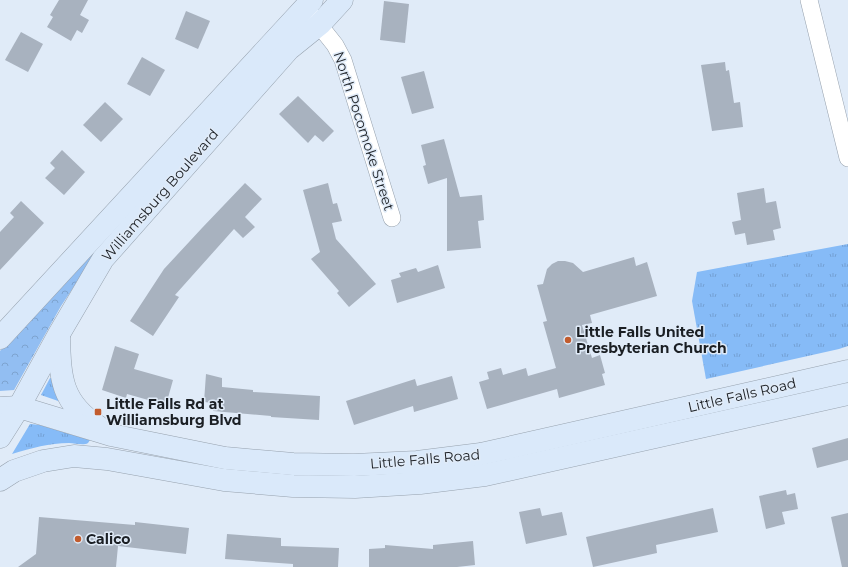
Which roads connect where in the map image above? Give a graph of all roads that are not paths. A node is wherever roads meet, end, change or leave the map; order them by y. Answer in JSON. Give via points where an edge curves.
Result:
{"nodes":[{"id":1,"x":342,"y":0,"type":"edge"},
{"id":2,"x":809,"y":0,"type":"edge"},
{"id":3,"x":308,"y":4,"type":"edge"},
{"id":4,"x":320,"y":24,"type":"junction"},
{"id":5,"x":848,"y":158,"type":"edge"},
{"id":6,"x":392,"y":218,"type":"dead end"},
{"id":7,"x":59,"y":334,"type":"junction"},
{"id":8,"x":0,"y":338,"type":"edge"},
{"id":9,"x":848,"y":371,"type":"edge"},
{"id":10,"x":848,"y":394,"type":"edge"},
{"id":11,"x":9,"y":407,"type":"edge"},
{"id":12,"x":112,"y":436,"type":"junction"},
{"id":13,"x":0,"y":437,"type":"edge"},
{"id":14,"x":0,"y":480,"type":"edge"}],
"edges":[{"from":1,"to":4,"type":"street","name":"Williamsburg Boulevard"},
{"from":2,"to":5,"type":"street"},
{"from":3,"to":4,"type":"street","name":"North Pocomoke Street"},
{"from":3,"to":8,"type":"street","name":"Williamsburg Boulevard"},
{"from":4,"to":6,"type":"street","name":"North Pocomoke Street","via":[[343,60]]},
{"from":4,"to":7,"type":"street","name":"Williamsburg Boulevard","via":[[289,49],[103,258]]},
{"from":7,"to":11,"type":"street","name":"Williamsburg Boulevard"},
{"from":7,"to":12,"type":"street","via":[[59,366],[72,405],[89,421]]},
{"from":9,"to":12,"type":"street","name":"Little Falls Road","via":[[481,454],[417,462],[293,464],[226,458]]},
{"from":10,"to":14,"type":"street","name":"Little Falls Road","via":[[492,473],[420,483],[355,487],[293,486],[224,480],[107,459],[74,456],[43,461],[14,471]]},
{"from":11,"to":12,"type":"street","name":"Little Falls Road"},
{"from":11,"to":13,"type":"street","name":"Williamsburg Boulevard"}]}
